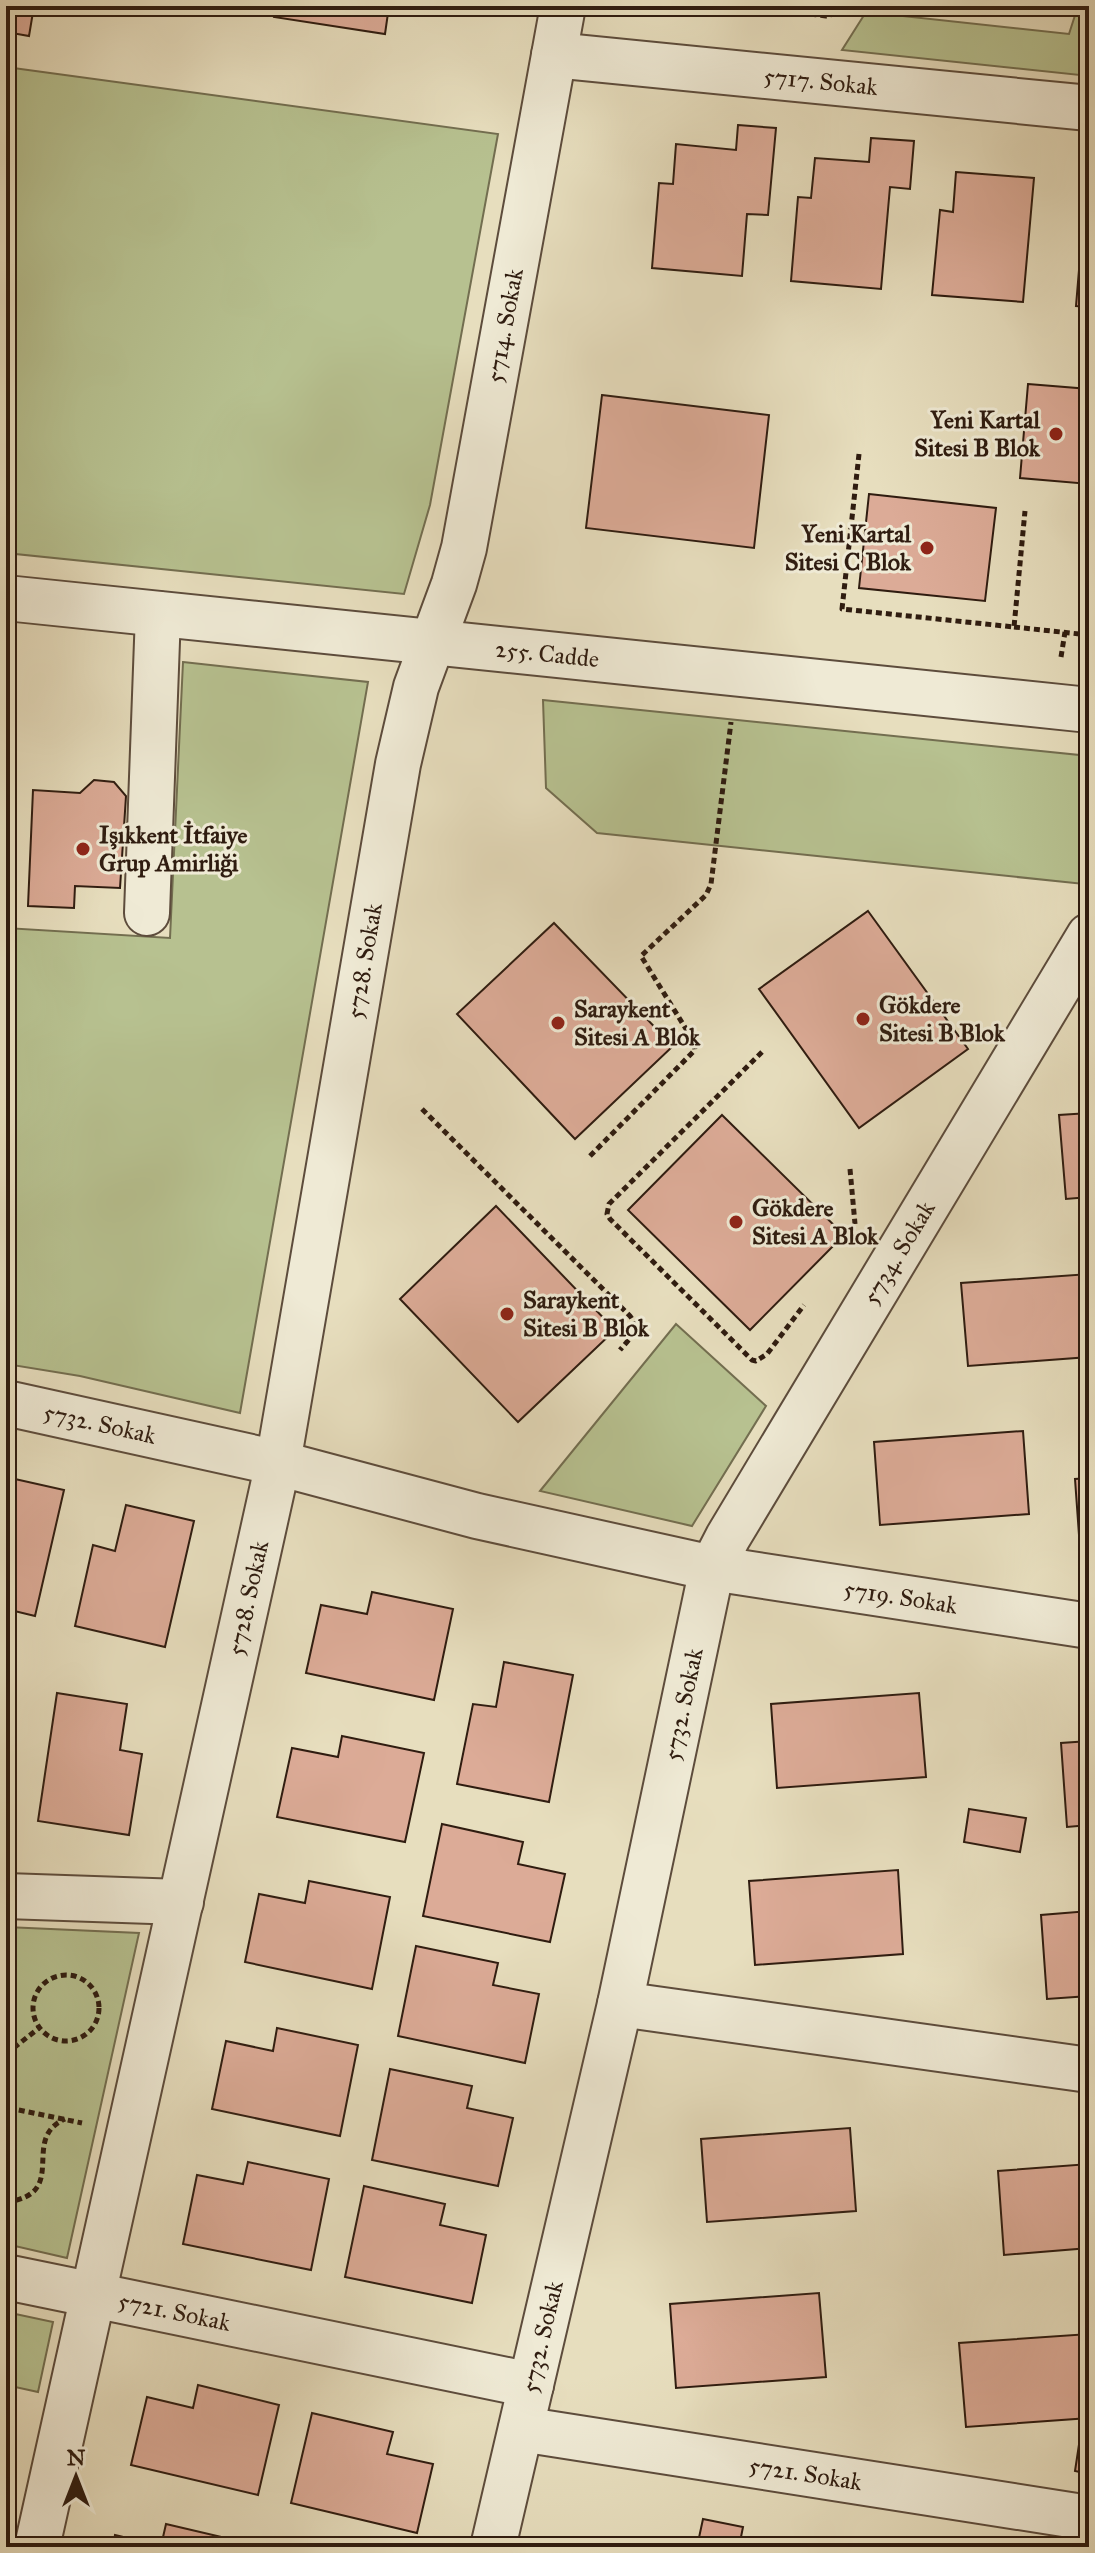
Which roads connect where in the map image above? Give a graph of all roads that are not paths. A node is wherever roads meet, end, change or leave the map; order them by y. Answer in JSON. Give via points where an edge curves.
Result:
{"nodes":[{"id":1,"x":563,"y":6,"type":"edge"},
{"id":2,"x":554,"y":55,"type":"junction"},
{"id":3,"x":1089,"y":108,"type":"edge"},
{"id":4,"x":6,"y":598,"type":"edge"},
{"id":5,"x":158,"y":614,"type":"junction"},
{"id":6,"x":432,"y":643,"type":"junction"},
{"id":7,"x":1089,"y":710,"type":"edge"},
{"id":8,"x":147,"y":913,"type":"dead end"},
{"id":9,"x":1089,"y":936,"type":"edge"},
{"id":10,"x":6,"y":1403,"type":"edge"},
{"id":11,"x":278,"y":1463,"type":"junction"},
{"id":12,"x":712,"y":1568,"type":"junction"},
{"id":13,"x":1089,"y":1626,"type":"edge"},
{"id":14,"x":6,"y":1896,"type":"edge"},
{"id":15,"x":181,"y":1902,"type":"junction"},
{"id":16,"x":620,"y":2004,"type":"junction"},
{"id":17,"x":1089,"y":2070,"type":"edge"},
{"id":18,"x":6,"y":2277,"type":"edge"},
{"id":19,"x":94,"y":2297,"type":"junction"},
{"id":20,"x":531,"y":2385,"type":"junction"},
{"id":21,"x":521,"y":2429,"type":"junction"},
{"id":22,"x":1089,"y":2518,"type":"edge"},
{"id":23,"x":37,"y":2547,"type":"edge"},
{"id":24,"x":493,"y":2547,"type":"edge"}],
"edges":[{"from":1,"to":2,"type":"street","name":"5714. Sokak"},
{"from":2,"to":3,"type":"street","name":"5717. Sokak"},
{"from":2,"to":6,"type":"street","name":"5714. Sokak","via":[[472,507],[454,584]]},
{"from":4,"to":5,"type":"street","name":"255. Cadde"},
{"from":5,"to":6,"type":"street","name":"255. Cadde"},
{"from":5,"to":8,"type":"street"},
{"from":6,"to":7,"type":"street","name":"255. Cadde"},
{"from":6,"to":11,"type":"street","name":"5728. Sokak","via":[[398,764]]},
{"from":9,"to":12,"type":"street","name":"5734. Sokak"},
{"from":10,"to":11,"type":"street","name":"5732. Sokak"},
{"from":11,"to":12,"type":"street","name":"5732. Sokak","via":[[477,1516]]},
{"from":11,"to":15,"type":"street","name":"5728. Sokak"},
{"from":12,"to":13,"type":"street","name":"5719. Sokak"},
{"from":12,"to":16,"type":"street","name":"5732. Sokak"},
{"from":14,"to":15,"type":"street"},
{"from":15,"to":19,"type":"street","name":"5728. Sokak"},
{"from":16,"to":17,"type":"street"},
{"from":16,"to":20,"type":"street","name":"5732. Sokak"},
{"from":18,"to":19,"type":"street","name":"5721. Sokak"},
{"from":19,"to":20,"type":"street","name":"5721. Sokak"},
{"from":19,"to":23,"type":"street","name":"5728. Sokak"},
{"from":20,"to":21,"type":"street","name":"5732. Sokak"},
{"from":21,"to":22,"type":"street","name":"5721. Sokak"},
{"from":21,"to":24,"type":"street","name":"5732. Sokak"}]}
